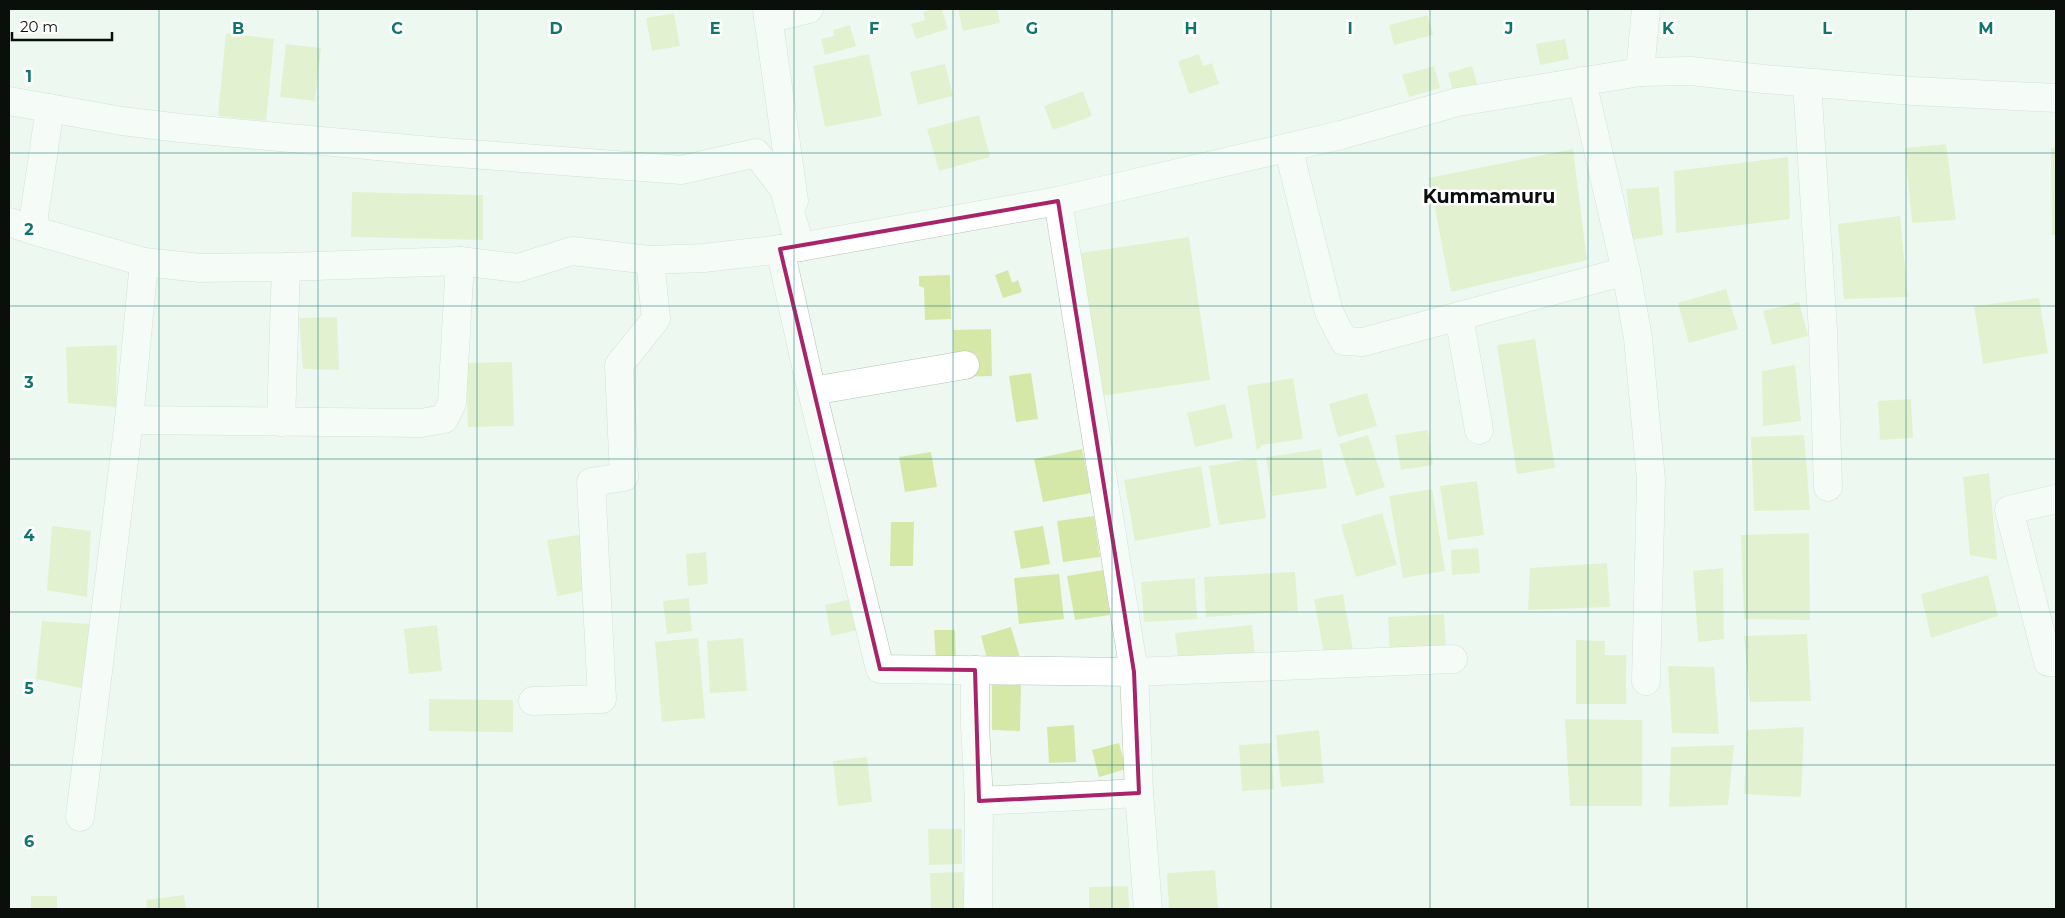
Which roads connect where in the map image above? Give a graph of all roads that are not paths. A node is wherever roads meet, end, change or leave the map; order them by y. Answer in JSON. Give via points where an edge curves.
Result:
{"nodes":[{"id":1,"x":809,"y":9,"type":"edge"},
{"id":2,"x":1646,"y":9,"type":"edge"},
{"id":3,"x":768,"y":14,"type":"edge"},
{"id":4,"x":1640,"y":72,"type":"junction"},
{"id":5,"x":1582,"y":81,"type":"junction"},
{"id":6,"x":1807,"y":83,"type":"junction"},
{"id":7,"x":2056,"y":98,"type":"edge"},
{"id":8,"x":9,"y":101,"type":"edge"},
{"id":9,"x":50,"y":108,"type":"junction"},
{"id":10,"x":1288,"y":147,"type":"junction"},
{"id":11,"x":1058,"y":201,"type":"junction"},
{"id":12,"x":20,"y":226,"type":"edge"},
{"id":13,"x":790,"y":248,"type":"junction"},
{"id":14,"x":650,"y":260,"type":"junction"},
{"id":15,"x":144,"y":262,"type":"junction"},
{"id":16,"x":460,"y":262,"type":"junction"},
{"id":17,"x":286,"y":267,"type":"junction"},
{"id":18,"x":1626,"y":271,"type":"junction"},
{"id":19,"x":1459,"y":316,"type":"junction"},
{"id":20,"x":965,"y":365,"type":"dead end"},
{"id":21,"x":812,"y":391,"type":"junction"},
{"id":22,"x":129,"y":420,"type":"junction"},
{"id":23,"x":280,"y":422,"type":"junction"},
{"id":24,"x":1479,"y":430,"type":"dead end"},
{"id":25,"x":1828,"y":487,"type":"dead end"},
{"id":26,"x":2056,"y":498,"type":"edge"},
{"id":27,"x":1453,"y":659,"type":"dead end"},
{"id":28,"x":2056,"y":662,"type":"edge"},
{"id":29,"x":976,"y":670,"type":"junction"},
{"id":30,"x":1134,"y":672,"type":"junction"},
{"id":31,"x":1646,"y":681,"type":"dead end"},
{"id":32,"x":533,"y":701,"type":"dead end"},
{"id":33,"x":1139,"y":793,"type":"junction"},
{"id":34,"x":979,"y":801,"type":"junction"},
{"id":35,"x":80,"y":817,"type":"dead end"},
{"id":36,"x":978,"y":909,"type":"edge"},
{"id":37,"x":1148,"y":909,"type":"edge"}],
"edges":[{"from":1,"to":3,"type":"street"},
{"from":2,"to":4,"type":"street"},
{"from":3,"to":13,"type":"street"},
{"from":4,"to":5,"type":"street"},
{"from":4,"to":6,"type":"street","via":[[1691,71]]},
{"from":5,"to":10,"type":"street","via":[[1458,102],[1341,136]]},
{"from":5,"to":18,"type":"street"},
{"from":6,"to":7,"type":"street"},
{"from":6,"to":25,"type":"street","via":[[1823,331]]},
{"from":8,"to":9,"type":"street"},
{"from":9,"to":12,"type":"street"},
{"from":9,"to":13,"type":"street","via":[[199,130],[681,170],[756,153],[784,189]]},
{"from":10,"to":11,"type":"street"},
{"from":10,"to":19,"type":"street","via":[[1329,312],[1344,341],[1363,342]]},
{"from":11,"to":13,"type":"street"},
{"from":11,"to":30,"type":"street"},
{"from":12,"to":15,"type":"street"},
{"from":13,"to":14,"type":"street","via":[[704,258]]},
{"from":13,"to":21,"type":"street"},
{"from":14,"to":16,"type":"street","via":[[572,252],[518,268]]},
{"from":14,"to":32,"type":"street","via":[[656,319],[619,365],[624,477],[591,482],[602,700]]},
{"from":15,"to":17,"type":"street","via":[[200,268]]},
{"from":15,"to":22,"type":"street"},
{"from":16,"to":17,"type":"street"},
{"from":16,"to":23,"type":"street","via":[[452,403],[444,418],[421,423]]},
{"from":17,"to":23,"type":"street"},
{"from":18,"to":19,"type":"street"},
{"from":18,"to":31,"type":"street","via":[[1638,338],[1651,480]]},
{"from":19,"to":24,"type":"street"},
{"from":20,"to":21,"type":"street"},
{"from":21,"to":29,"type":"street","via":[[880,669]]},
{"from":22,"to":23,"type":"street"},
{"from":22,"to":35,"type":"street"},
{"from":26,"to":28,"type":"street","via":[[2009,510],[2048,662]]},
{"from":27,"to":30,"type":"street"},
{"from":29,"to":30,"type":"street"},
{"from":29,"to":34,"type":"street"},
{"from":30,"to":33,"type":"street"},
{"from":33,"to":34,"type":"street"},
{"from":33,"to":37,"type":"street"},
{"from":34,"to":36,"type":"street"}]}
